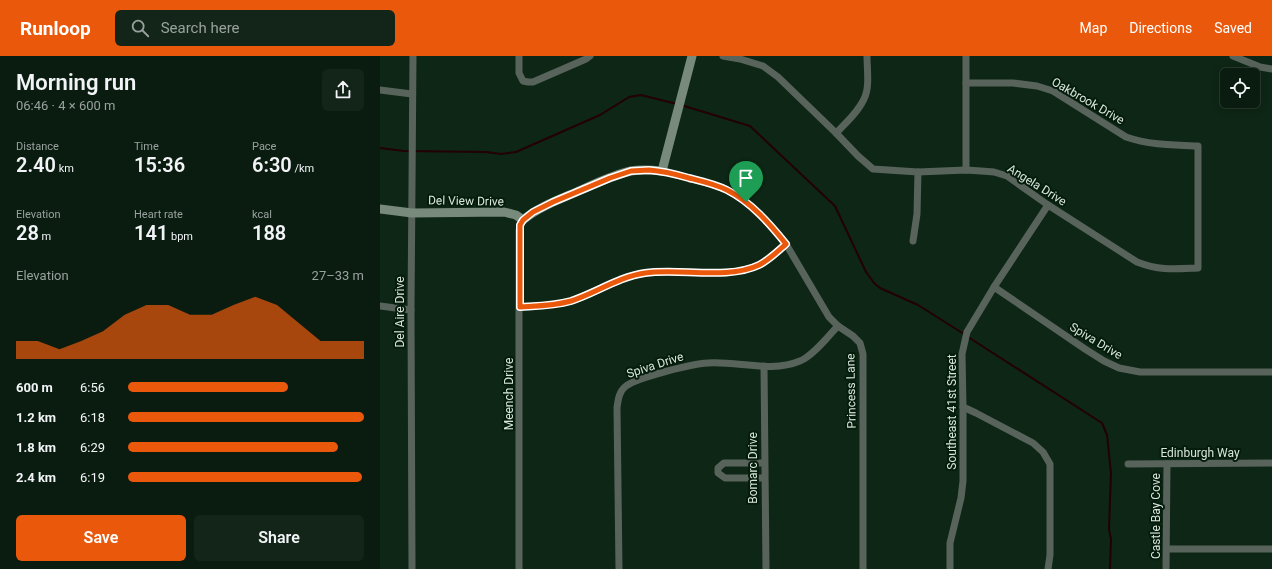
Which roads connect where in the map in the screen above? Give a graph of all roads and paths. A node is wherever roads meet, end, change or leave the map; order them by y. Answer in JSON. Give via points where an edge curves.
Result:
{"nodes":[{"id":1,"x":413,"y":56,"type":"edge"},
{"id":2,"x":519,"y":56,"type":"edge"},
{"id":3,"x":590,"y":56,"type":"edge"},
{"id":4,"x":692,"y":56,"type":"edge"},
{"id":5,"x":723,"y":56,"type":"edge"},
{"id":6,"x":868,"y":56,"type":"edge"},
{"id":7,"x":966,"y":56,"type":"edge"},
{"id":8,"x":1233,"y":56,"type":"edge"},
{"id":9,"x":1272,"y":69,"type":"edge"},
{"id":10,"x":966,"y":83,"type":"junction"},
{"id":11,"x":380,"y":90,"type":"edge"},
{"id":12,"x":412,"y":94,"type":"junction"},
{"id":13,"x":836,"y":132,"type":"junction"},
{"id":14,"x":1198,"y":146,"type":"joint"},
{"id":15,"x":966,"y":170,"type":"junction"},
{"id":16,"x":662,"y":171,"type":"junction"},
{"id":17,"x":918,"y":172,"type":"junction"},
{"id":18,"x":1048,"y":205,"type":"junction"},
{"id":19,"x":380,"y":209,"type":"edge"},
{"id":20,"x":412,"y":213,"type":"junction"},
{"id":21,"x":523,"y":220,"type":"junction"},
{"id":22,"x":913,"y":241,"type":"dead end"},
{"id":23,"x":786,"y":244,"type":"junction"},
{"id":24,"x":994,"y":287,"type":"junction"},
{"id":25,"x":380,"y":306,"type":"edge"},
{"id":26,"x":520,"y":307,"type":"junction"},
{"id":27,"x":411,"y":310,"type":"junction"},
{"id":28,"x":838,"y":326,"type":"junction"},
{"id":29,"x":764,"y":366,"type":"junction"},
{"id":30,"x":1272,"y":372,"type":"edge"},
{"id":31,"x":963,"y":408,"type":"junction"},
{"id":32,"x":764,"y":463,"type":"junction"},
{"id":33,"x":1272,"y":463,"type":"edge"},
{"id":34,"x":1128,"y":464,"type":"dead end"},
{"id":35,"x":1167,"y":464,"type":"junction"},
{"id":36,"x":764,"y":478,"type":"junction"},
{"id":37,"x":1167,"y":549,"type":"junction"},
{"id":38,"x":1272,"y":549,"type":"edge"},
{"id":39,"x":412,"y":569,"type":"edge"},
{"id":40,"x":520,"y":569,"type":"edge"},
{"id":41,"x":619,"y":569,"type":"edge"},
{"id":42,"x":766,"y":569,"type":"edge"},
{"id":43,"x":863,"y":569,"type":"edge"},
{"id":44,"x":950,"y":569,"type":"edge"},
{"id":45,"x":1048,"y":569,"type":"edge"},
{"id":46,"x":1166,"y":569,"type":"edge"}],
"edges":[{"from":1,"to":12,"type":"street","name":"Del Aire Drive"},
{"from":2,"to":3,"type":"street","via":[[519,73],[523,81],[528,82]]},
{"from":4,"to":16,"type":"street"},
{"from":5,"to":13,"type":"street","name":"Angela Drive","via":[[764,66]]},
{"from":6,"to":13,"type":"street","via":[[868,78],[864,99],[852,117]]},
{"from":7,"to":10,"type":"street"},
{"from":8,"to":9,"type":"street"},
{"from":10,"to":14,"type":"street","name":"Oakbrook Drive","via":[[1037,86],[1053,91],[1126,137],[1138,141]]},
{"from":10,"to":15,"type":"street"},
{"from":11,"to":12,"type":"street"},
{"from":12,"to":20,"type":"street","name":"Del Aire Drive"},
{"from":13,"to":17,"type":"street","name":"Angela Drive","via":[[873,169]]},
{"from":14,"to":18,"type":"street","name":"Angela Drive","via":[[1198,268],[1170,269],[1151,267],[1138,262]]},
{"from":15,"to":17,"type":"street","name":"Angela Drive"},
{"from":15,"to":18,"type":"street","name":"Angela Drive","via":[[994,172],[1007,176]]},
{"from":16,"to":21,"type":"street","via":[[631,171],[610,178],[553,202]]},
{"from":16,"to":23,"type":"street","name":"Princess Lane","via":[[727,190],[746,202]]},
{"from":17,"to":22,"type":"street","via":[[917,214]]},
{"from":18,"to":24,"type":"street","name":"Southeast 41st Street"},
{"from":19,"to":20,"type":"street","name":"Del View Drive"},
{"from":20,"to":21,"type":"street","name":"Del View Drive","via":[[504,212]]},
{"from":20,"to":27,"type":"street","name":"Del Aire Drive"},
{"from":21,"to":26,"type":"street","name":"Meench Drive","via":[[520,225]]},
{"from":23,"to":26,"type":"street","via":[[760,264],[745,270],[645,273],[622,279],[572,301],[553,306]]},
{"from":23,"to":28,"type":"street","name":"Princess Lane","via":[[822,306]]},
{"from":24,"to":30,"type":"street","name":"Spiva Drive","via":[[1085,349],[1119,368],[1140,372]]},
{"from":24,"to":31,"type":"street","name":"Southeast 41st Street","via":[[967,332],[962,354]]},
{"from":25,"to":27,"type":"street"},
{"from":26,"to":40,"type":"street","name":"Meench Drive"},
{"from":27,"to":39,"type":"street","name":"Del Aire Drive"},
{"from":28,"to":29,"type":"street","name":"Spiva Drive","via":[[801,361]]},
{"from":28,"to":43,"type":"street","name":"Princess Lane","via":[[860,343],[863,354]]},
{"from":29,"to":32,"type":"street","name":"Bomarc Drive"},
{"from":29,"to":41,"type":"street","name":"Spiva Drive","via":[[709,363],[688,366],[640,379],[622,391],[617,408]]},
{"from":31,"to":44,"type":"street","name":"Southeast 41st Street","via":[[961,498],[950,543]]},
{"from":31,"to":45,"type":"street","via":[[1033,443],[1043,452],[1050,464]]},
{"from":32,"to":36,"type":"street","name":"Bomarc Drive"},
{"from":32,"to":36,"type":"street","via":[[724,463],[718,468],[718,473],[725,478]]},
{"from":33,"to":35,"type":"street","name":"Edinburgh Way"},
{"from":34,"to":35,"type":"street","name":"Edinburgh Way"},
{"from":35,"to":37,"type":"street","name":"Castle Bay Cove"},
{"from":36,"to":42,"type":"street","name":"Bomarc Drive"},
{"from":37,"to":38,"type":"street"},
{"from":37,"to":46,"type":"street","name":"Castle Bay Cove"}]}
